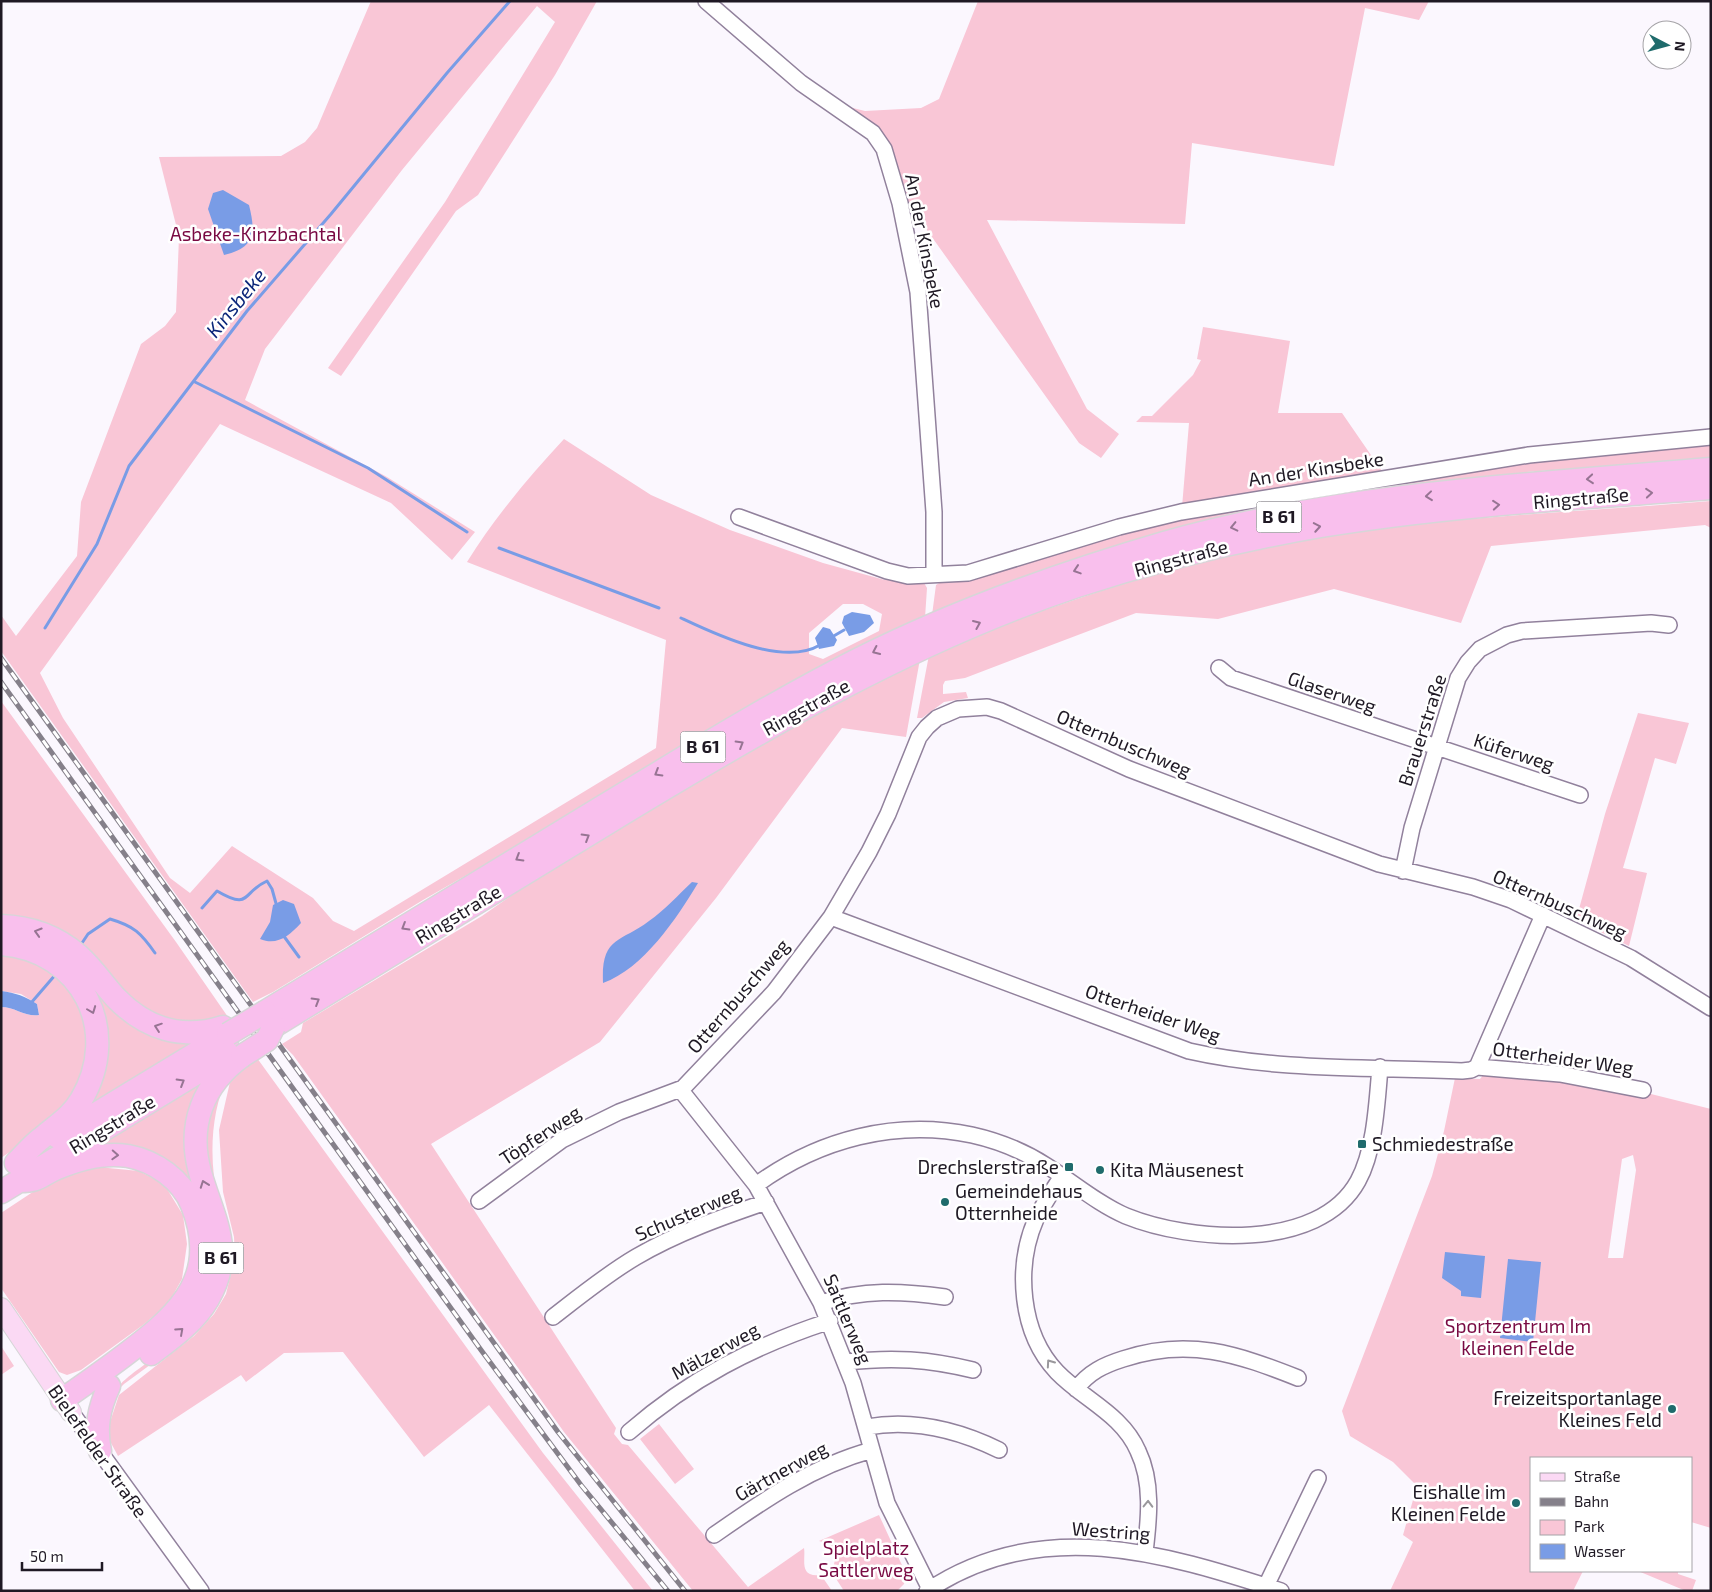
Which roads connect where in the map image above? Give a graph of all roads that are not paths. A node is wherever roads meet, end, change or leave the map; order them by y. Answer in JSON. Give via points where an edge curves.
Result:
{"nodes":[{"id":1,"x":706,"y":1,"type":"edge"},
{"id":2,"x":1711,"y":436,"type":"edge"},
{"id":3,"x":1711,"y":469,"type":"edge"},
{"id":4,"x":1711,"y":488,"type":"edge"},
{"id":5,"x":739,"y":517,"type":"dead end"},
{"id":6,"x":934,"y":574,"type":"junction"},
{"id":7,"x":1669,"y":625,"type":"dead end"},
{"id":8,"x":926,"y":637,"type":"junction"},
{"id":9,"x":1219,"y":668,"type":"dead end"},
{"id":10,"x":1436,"y":748,"type":"junction"},
{"id":11,"x":1580,"y":795,"type":"dead end"},
{"id":12,"x":1403,"y":871,"type":"junction"},
{"id":13,"x":1543,"y":915,"type":"junction"},
{"id":14,"x":831,"y":917,"type":"junction"},
{"id":15,"x":1,"y":926,"type":"edge"},
{"id":16,"x":1,"y":944,"type":"edge"},
{"id":17,"x":68,"y":960,"type":"junction"},
{"id":18,"x":1711,"y":1008,"type":"edge"},
{"id":19,"x":235,"y":1038,"type":"junction"},
{"id":20,"x":1380,"y":1067,"type":"junction"},
{"id":21,"x":1477,"y":1067,"type":"junction"},
{"id":22,"x":682,"y":1088,"type":"junction"},
{"id":23,"x":1644,"y":1090,"type":"dead end"},
{"id":24,"x":1062,"y":1176,"type":"junction"},
{"id":25,"x":9,"y":1177,"type":"edge"},
{"id":26,"x":756,"y":1185,"type":"junction"},
{"id":27,"x":479,"y":1201,"type":"dead end"},
{"id":28,"x":766,"y":1202,"type":"junction"},
{"id":29,"x":945,"y":1297,"type":"dead end"},
{"id":30,"x":821,"y":1303,"type":"junction"},
{"id":31,"x":1,"y":1308,"type":"edge"},
{"id":32,"x":554,"y":1317,"type":"dead end"},
{"id":33,"x":830,"y":1322,"type":"junction"},
{"id":34,"x":846,"y":1362,"type":"junction"},
{"id":35,"x":974,"y":1370,"type":"dead end"},
{"id":36,"x":1298,"y":1378,"type":"dead end"},
{"id":37,"x":109,"y":1386,"type":"junction"},
{"id":38,"x":1076,"y":1389,"type":"junction"},
{"id":39,"x":66,"y":1406,"type":"junction"},
{"id":40,"x":866,"y":1427,"type":"junction"},
{"id":41,"x":629,"y":1432,"type":"dead end"},
{"id":42,"x":872,"y":1450,"type":"junction"},
{"id":43,"x":999,"y":1450,"type":"dead end"},
{"id":44,"x":100,"y":1451,"type":"junction"},
{"id":45,"x":1318,"y":1478,"type":"dead end"},
{"id":46,"x":714,"y":1536,"type":"dead end"},
{"id":47,"x":1145,"y":1552,"type":"junction"},
{"id":48,"x":1266,"y":1586,"type":"junction"},
{"id":49,"x":928,"y":1590,"type":"edge"},
{"id":50,"x":201,"y":1591,"type":"edge"},
{"id":51,"x":1281,"y":1591,"type":"edge"}],
"edges":[{"from":1,"to":6,"type":"street","name":"An der Kinsbeke","via":[[801,83],[873,133],[884,149],[902,212],[918,292],[934,503]]},
{"from":2,"to":6,"type":"street","name":"An der Kinsbeke","via":[[1529,455],[1236,502],[1118,527],[968,573]]},
{"from":3,"to":8,"type":"highway","name":"Ringstraße","number":"B 61","one_way":true,"via":[[1392,500],[1260,521],[1168,542],[1074,570],[1002,596]]},
{"from":8,"to":4,"type":"highway","name":"Ringstraße","number":"B 61","one_way":true,"via":[[1173,558],[1320,526],[1460,508]]},
{"from":5,"to":6,"type":"street","name":"An der Kinsbeke","via":[[887,571],[908,576]]},
{"from":7,"to":10,"type":"street","name":"Brauerstraße","via":[[1651,623],[1522,631],[1492,641],[1468,662],[1458,678]]},
{"from":8,"to":19,"type":"highway","name":"Ringstraße","number":"B 61"},
{"from":9,"to":10,"type":"street","name":"Glaserweg","via":[[1232,678]]},
{"from":10,"to":11,"type":"street","name":"Küferweg"},
{"from":10,"to":12,"type":"street","name":"Brauerstraße"},
{"from":12,"to":13,"type":"street","name":"Otternbuschweg","via":[[1474,887]]},
{"from":12,"to":14,"type":"street","name":"Otternbuschweg","via":[[1182,790],[1001,711],[970,707],[937,718],[919,737],[884,821]]},
{"from":13,"to":18,"type":"street","name":"Otternbuschweg","via":[[1630,958]]},
{"from":13,"to":21,"type":"street","name":"Otterheider Weg"},
{"from":14,"to":20,"type":"street","name":"Otterheider Weg","via":[[1188,1051],[1252,1062]]},
{"from":14,"to":22,"type":"street","name":"Otternbuschweg","via":[[774,992]]},
{"from":17,"to":15,"type":"highway","number":"B 61","one_way":true,"via":[[47,935]]},
{"from":16,"to":17,"type":"highway"},
{"from":19,"to":17,"type":"highway","number":"B 61","one_way":true,"via":[[163,1030],[147,1023]]},
{"from":17,"to":25,"type":"highway","one_way":true,"via":[[94,1016],[98,1037],[92,1079],[66,1118],[41,1138]]},
{"from":19,"to":25,"type":"highway","name":"Ringstraße","number":"B 61"},
{"from":37,"to":19,"type":"highway","number":"B 61","one_way":true,"via":[[196,1317],[216,1280],[222,1240],[200,1172],[196,1133],[198,1115],[214,1080],[227,1067]]},
{"from":20,"to":21,"type":"street","name":"Otterheider Weg","via":[[1462,1070]]},
{"from":20,"to":24,"type":"street","via":[[1368,1154],[1360,1176],[1336,1208],[1306,1223],[1249,1234],[1220,1236],[1180,1232],[1125,1215]]},
{"from":21,"to":23,"type":"street","name":"Otterheider Weg","via":[[1560,1074]]},
{"from":22,"to":26,"type":"street","name":"Sattlerweg"},
{"from":22,"to":27,"type":"street","name":"Töpferweg","via":[[619,1112],[562,1140]]},
{"from":24,"to":26,"type":"street","via":[[1032,1158],[992,1141],[947,1131],[922,1130],[871,1134],[840,1141],[797,1159]]},
{"from":38,"to":24,"type":"street","one_way":true,"via":[[1057,1372],[1045,1355],[1031,1326],[1024,1287],[1029,1238],[1036,1218]]},
{"from":25,"to":39,"type":"highway","one_way":true,"via":[[35,1181],[52,1170],[94,1156],[114,1154],[130,1157],[164,1171],[178,1183],[199,1222],[201,1262],[194,1286],[182,1306],[158,1330]]},
{"from":26,"to":28,"type":"street","name":"Sattlerweg"},
{"from":28,"to":30,"type":"street","name":"Sattlerweg"},
{"from":28,"to":32,"type":"street","name":"Schusterweg","via":[[721,1217],[637,1256]]},
{"from":29,"to":30,"type":"street","via":[[880,1292],[841,1296]]},
{"from":30,"to":33,"type":"street","name":"Sattlerweg"},
{"from":31,"to":39,"type":"main road","name":"Bielefelder Straße"},
{"from":33,"to":34,"type":"street","name":"Sattlerweg"},
{"from":33,"to":41,"type":"street","name":"Mälzerweg","via":[[788,1335],[735,1358],[660,1405]]},
{"from":34,"to":35,"type":"street","via":[[921,1360]]},
{"from":34,"to":40,"type":"street","name":"Sattlerweg"},
{"from":36,"to":38,"type":"street","via":[[1225,1352],[1170,1349],[1138,1354],[1103,1366],[1085,1378]]},
{"from":37,"to":39,"type":"highway","number":"B 61"},
{"from":37,"to":44,"type":"highway","via":[[96,1433]]},
{"from":47,"to":38,"type":"street","one_way":true,"via":[[1147,1478],[1138,1451],[1121,1424]]},
{"from":39,"to":44,"type":"street","name":"Bielefelder Straße"},
{"from":40,"to":42,"type":"street","name":"Sattlerweg"},
{"from":40,"to":43,"type":"street","via":[[884,1424],[927,1427],[977,1439]]},
{"from":42,"to":46,"type":"street","name":"Gärtnerweg","via":[[811,1473],[768,1497]]},
{"from":42,"to":49,"type":"street","name":"Sattlerweg","via":[[888,1503]]},
{"from":44,"to":50,"type":"street","name":"Bielefelder Straße"},
{"from":45,"to":48,"type":"street"},
{"from":47,"to":48,"type":"street","name":"Westring"},
{"from":47,"to":49,"type":"street","name":"Westring","via":[[1094,1546],[1027,1551],[988,1561]]},
{"from":48,"to":51,"type":"street","name":"Westring"}]}
